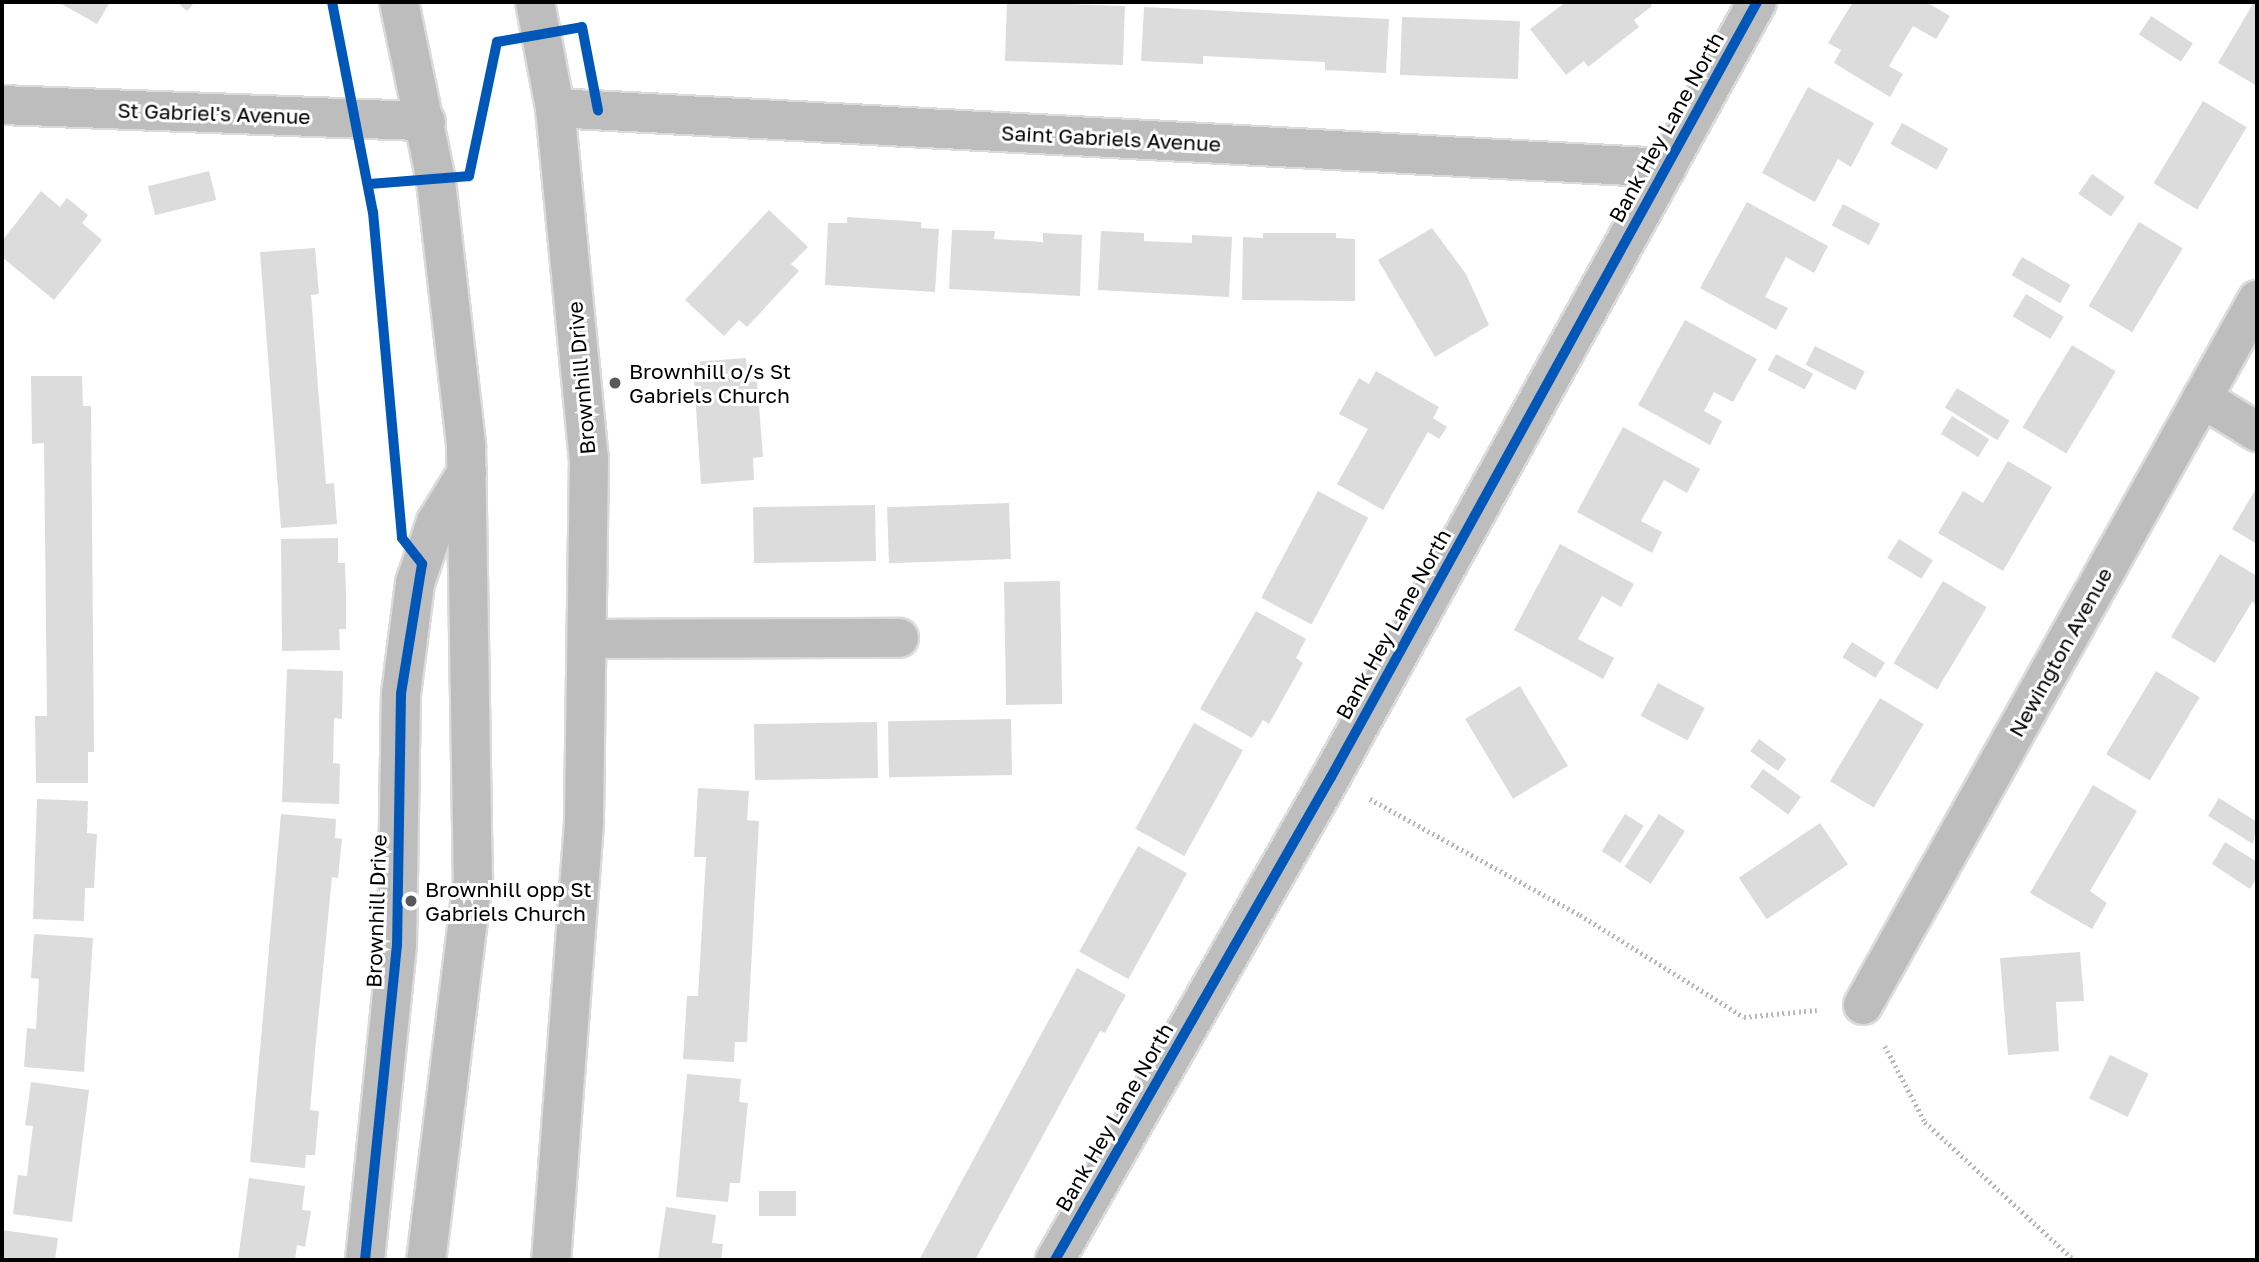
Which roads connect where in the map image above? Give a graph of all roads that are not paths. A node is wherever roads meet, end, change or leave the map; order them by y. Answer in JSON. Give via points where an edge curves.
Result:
{"nodes":[{"id":1,"x":399,"y":2,"type":"edge"},
{"id":2,"x":535,"y":2,"type":"edge"},
{"id":3,"x":1757,"y":2,"type":"edge"},
{"id":4,"x":2,"y":105,"type":"edge"},
{"id":5,"x":555,"y":108,"type":"junction"},
{"id":6,"x":426,"y":121,"type":"junction"},
{"id":7,"x":1666,"y":168,"type":"junction"},
{"id":8,"x":2257,"y":300,"type":"edge"},
{"id":9,"x":2202,"y":398,"type":"junction"},
{"id":10,"x":2257,"y":432,"type":"edge"},
{"id":11,"x":467,"y":472,"type":"junction"},
{"id":12,"x":899,"y":638,"type":"dead end"},
{"id":13,"x":587,"y":639,"type":"junction"},
{"id":14,"x":1863,"y":1005,"type":"road end"},
{"id":15,"x":365,"y":1260,"type":"edge"},
{"id":16,"x":426,"y":1260,"type":"edge"},
{"id":17,"x":551,"y":1260,"type":"edge"},
{"id":18,"x":1055,"y":1260,"type":"edge"}],
"edges":[{"from":1,"to":6,"type":"main road"},
{"from":2,"to":5,"type":"main road","name":"Brownhill Drive"},
{"from":3,"to":7,"type":"main road","name":"Bank Hey Lane North"},
{"from":4,"to":6,"type":"main road","name":"St Gabriel's Avenue"},
{"from":5,"to":7,"type":"main road","name":"Saint Gabriels Avenue"},
{"from":5,"to":13,"type":"main road","name":"Brownhill Drive","via":[[589,458]]},
{"from":6,"to":11,"type":"main road"},
{"from":7,"to":18,"type":"main road","name":"Bank Hey Lane North","via":[[1331,777]]},
{"from":8,"to":9,"type":"main road","name":"Newington Avenue"},
{"from":9,"to":10,"type":"main road"},
{"from":9,"to":14,"type":"main road","name":"Newington Avenue"},
{"from":11,"to":15,"type":"main road","name":"Brownhill Drive","via":[[436,522],[415,583],[401,694],[397,945]]},
{"from":11,"to":16,"type":"main road","via":[[473,878]]},
{"from":12,"to":13,"type":"main road"},
{"from":13,"to":17,"type":"main road","name":"Brownhill Drive","via":[[584,823]]}]}
